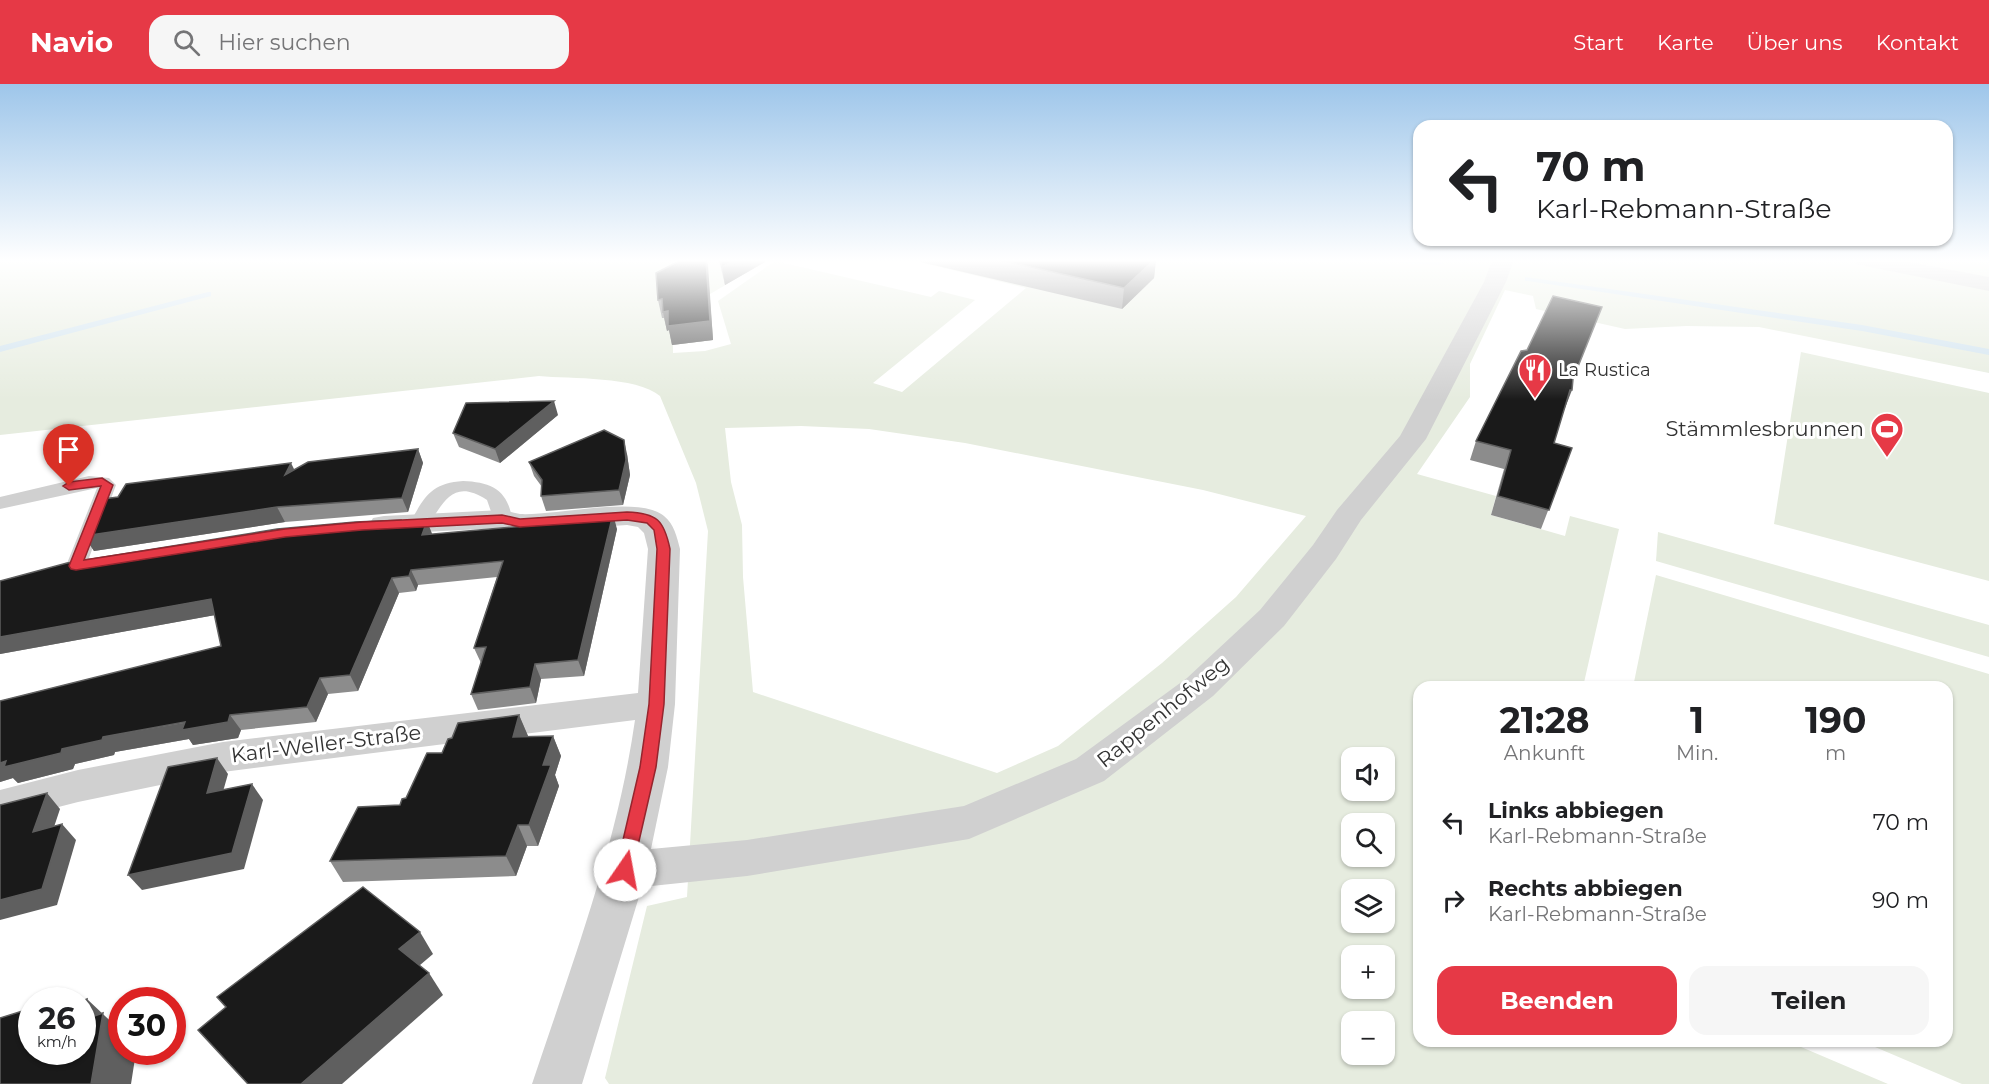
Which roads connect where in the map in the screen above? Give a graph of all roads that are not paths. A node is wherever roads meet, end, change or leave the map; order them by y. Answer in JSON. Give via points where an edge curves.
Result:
{"nodes":[{"id":1,"x":1482,"y":307,"type":"edge"},
{"id":2,"x":0,"y":503,"type":"edge"},
{"id":3,"x":351,"y":527,"type":"edge"},
{"id":4,"x":108,"y":561,"type":"edge"},
{"id":5,"x":76,"y":566,"type":"junction"},
{"id":6,"x":43,"y":575,"type":"edge"},
{"id":7,"x":657,"y":704,"type":"junction"},
{"id":8,"x":0,"y":806,"type":"edge"},
{"id":9,"x":625,"y":870,"type":"junction"},
{"id":10,"x":557,"y":1084,"type":"edge"}],
"edges":[{"from":1,"to":9,"type":"street","name":"Rappenhofweg","via":[[1412,439],[1272,618],[1200,687],[1090,770],[969,822],[747,858]]},
{"from":2,"to":5,"type":"lane","via":[[89,482],[107,485]]},
{"from":3,"to":7,"type":"street","via":[[502,519],[520,523],[640,516],[652,520],[660,530],[664,549]]},
{"from":4,"to":5,"type":"street"},
{"from":5,"to":6,"type":"street"},
{"from":7,"to":8,"type":"street","name":"Karl-Weller-Straße","via":[[224,756]]},
{"from":7,"to":9,"type":"street","via":[[648,767]]},
{"from":9,"to":10,"type":"street"}]}
